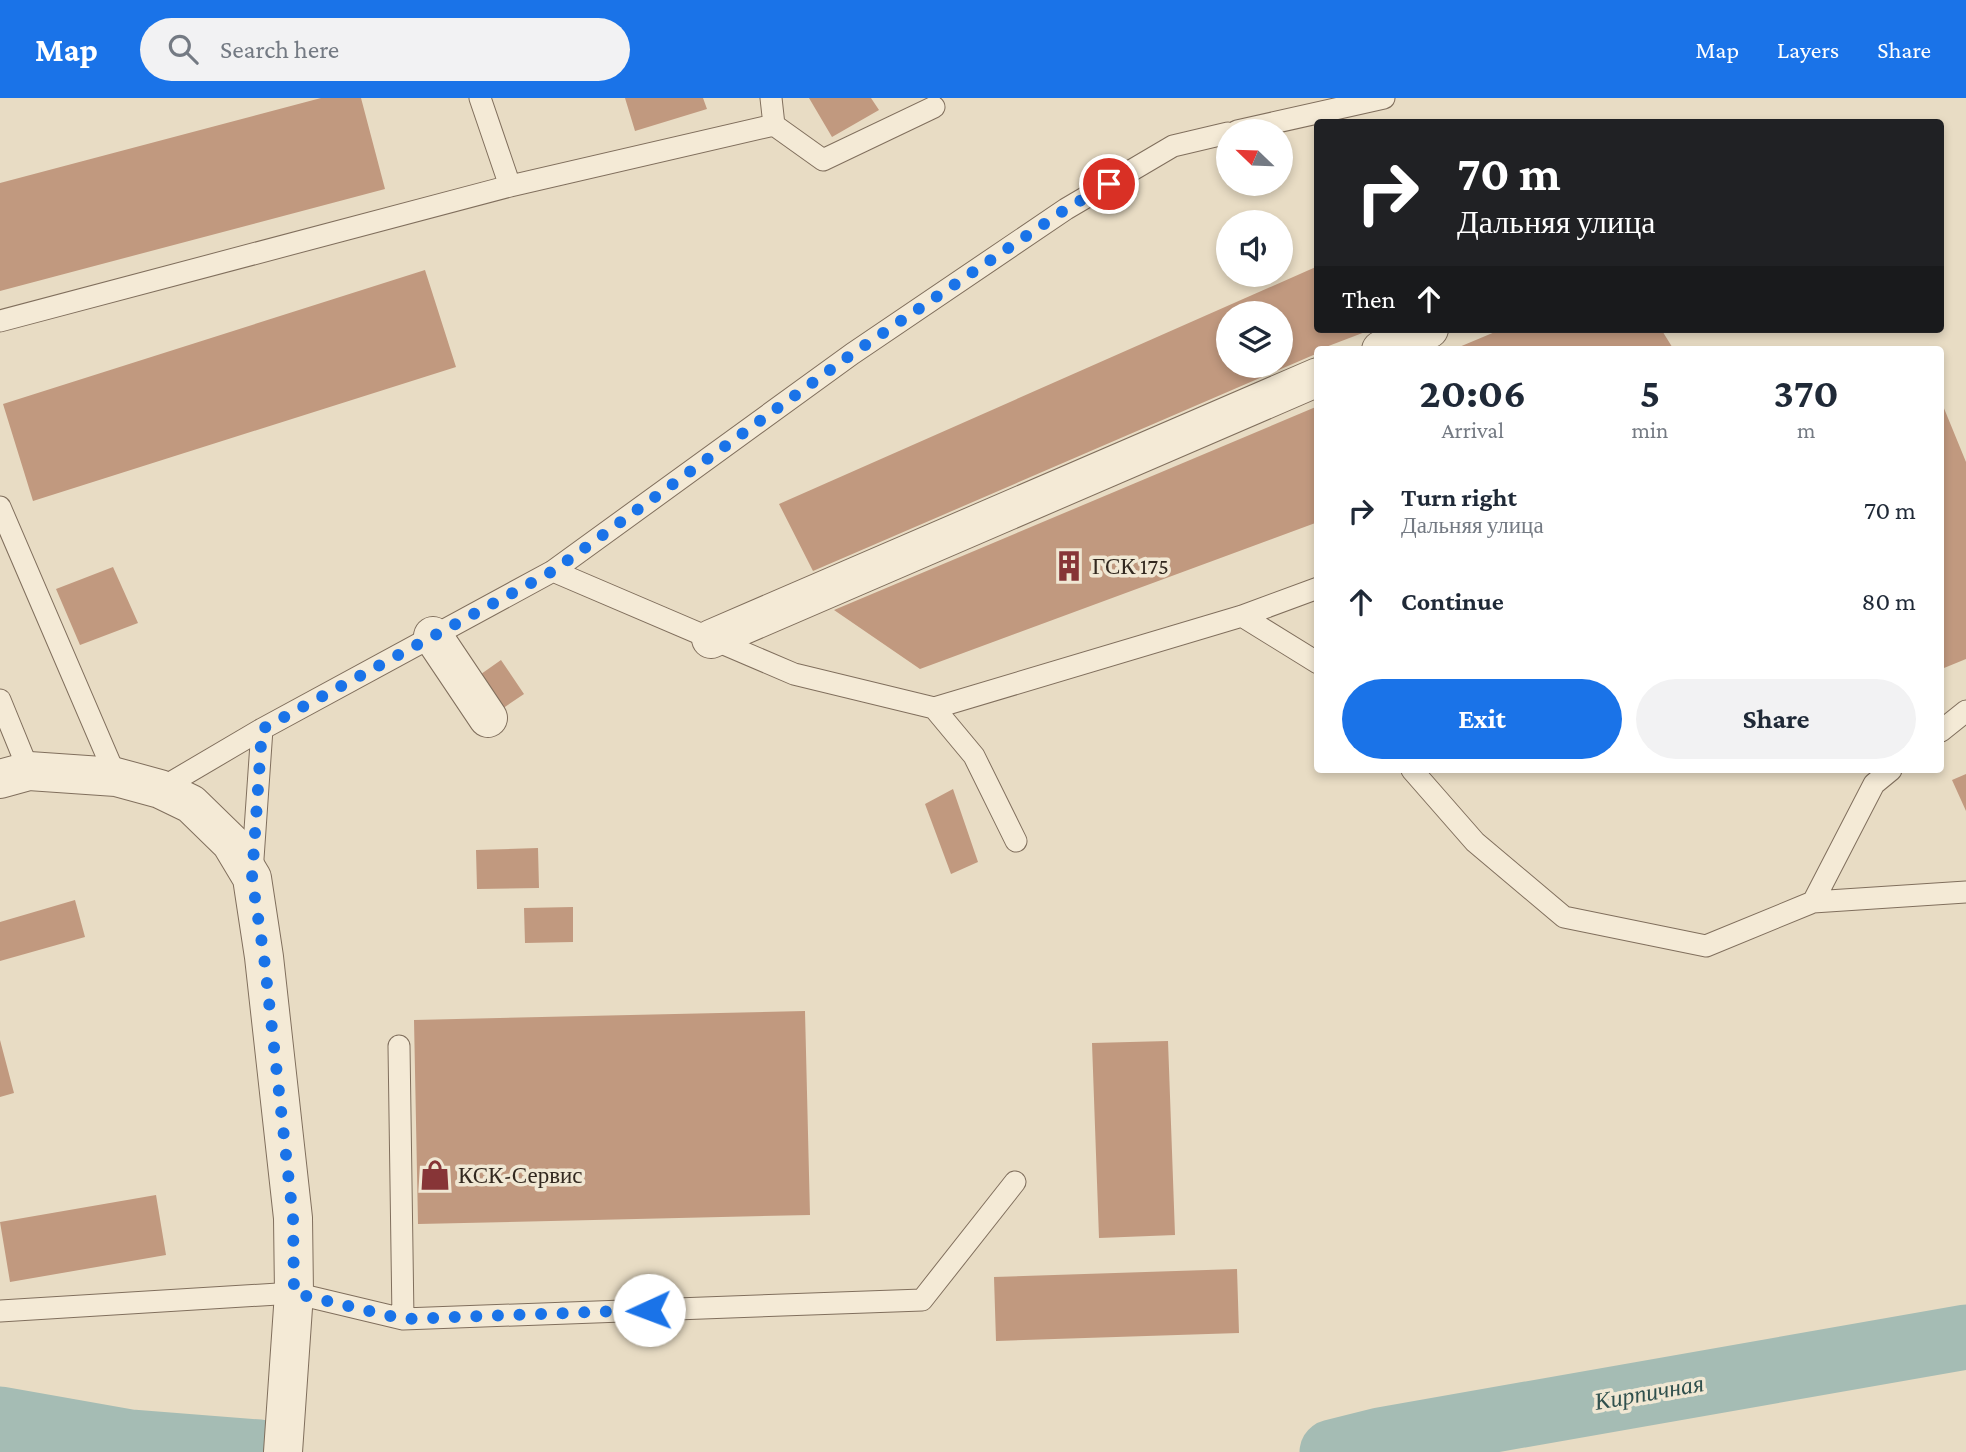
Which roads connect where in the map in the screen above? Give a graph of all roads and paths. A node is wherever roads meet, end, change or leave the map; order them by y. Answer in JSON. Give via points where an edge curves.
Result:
{"nodes":[{"id":1,"x":480,"y":98,"type":"edge"},
{"id":2,"x":771,"y":98,"type":"edge"},
{"id":3,"x":1384,"y":98,"type":"edge"},
{"id":4,"x":934,"y":107,"type":"dead end"},
{"id":5,"x":1290,"y":119,"type":"edge"},
{"id":6,"x":774,"y":125,"type":"junction"},
{"id":7,"x":1216,"y":136,"type":"edge"},
{"id":8,"x":510,"y":186,"type":"junction"},
{"id":9,"x":0,"y":321,"type":"edge"},
{"id":10,"x":1420,"y":333,"type":"edge"},
{"id":11,"x":1390,"y":346,"type":"edge"},
{"id":12,"x":1314,"y":379,"type":"edge"},
{"id":13,"x":0,"y":507,"type":"edge"},
{"id":14,"x":553,"y":571,"type":"junction"},
{"id":15,"x":1314,"y":588,"type":"edge"},
{"id":16,"x":1242,"y":615,"type":"junction"},
{"id":17,"x":433,"y":636,"type":"junction"},
{"id":18,"x":711,"y":639,"type":"junction"},
{"id":19,"x":1314,"y":660,"type":"edge"},
{"id":20,"x":0,"y":701,"type":"edge"},
{"id":21,"x":934,"y":708,"type":"junction"},
{"id":22,"x":1966,"y":711,"type":"edge"},
{"id":23,"x":488,"y":718,"type":"dead end"},
{"id":24,"x":262,"y":729,"type":"junction"},
{"id":25,"x":1944,"y":729,"type":"edge"},
{"id":26,"x":1415,"y":773,"type":"edge"},
{"id":27,"x":1887,"y":773,"type":"edge"},
{"id":28,"x":15,"y":775,"type":"edge"},
{"id":29,"x":117,"y":777,"type":"junction"},
{"id":30,"x":160,"y":789,"type":"junction"},
{"id":31,"x":1016,"y":841,"type":"dead end"},
{"id":32,"x":252,"y":878,"type":"junction"},
{"id":33,"x":1966,"y":892,"type":"edge"},
{"id":34,"x":1813,"y":902,"type":"junction"},
{"id":35,"x":399,"y":1046,"type":"dead end"},
{"id":36,"x":1015,"y":1182,"type":"dead end"},
{"id":37,"x":294,"y":1293,"type":"junction"},
{"id":38,"x":0,"y":1311,"type":"edge"},
{"id":39,"x":403,"y":1319,"type":"junction"},
{"id":40,"x":283,"y":1452,"type":"edge"}],
"edges":[{"from":1,"to":8,"type":"lane"},
{"from":2,"to":6,"type":"lane"},
{"from":3,"to":5,"type":"lane"},
{"from":4,"to":6,"type":"lane","via":[[823,160]]},
{"from":6,"to":8,"type":"lane"},
{"from":7,"to":14,"type":"lane","via":[[1173,146],[1066,209],[852,354]]},
{"from":8,"to":9,"type":"lane"},
{"from":10,"to":11,"type":"street"},
{"from":12,"to":18,"type":"street"},
{"from":13,"to":29,"type":"lane"},
{"from":14,"to":17,"type":"lane"},
{"from":14,"to":18,"type":"lane"},
{"from":15,"to":16,"type":"lane"},
{"from":16,"to":19,"type":"lane"},
{"from":16,"to":21,"type":"lane"},
{"from":17,"to":23,"type":"street"},
{"from":17,"to":24,"type":"lane"},
{"from":18,"to":21,"type":"lane","via":[[794,674]]},
{"from":20,"to":28,"type":"lane"},
{"from":21,"to":31,"type":"lane","via":[[974,756]]},
{"from":22,"to":25,"type":"lane"},
{"from":24,"to":30,"type":"lane"},
{"from":24,"to":32,"type":"lane"},
{"from":26,"to":34,"type":"lane","via":[[1475,842],[1564,917],[1706,946]]},
{"from":27,"to":34,"type":"lane","via":[[1874,783]]},
{"from":28,"to":29,"type":"street"},
{"from":29,"to":30,"type":"street"},
{"from":30,"to":32,"type":"street","via":[[191,804],[231,843]]},
{"from":32,"to":37,"type":"street","via":[[293,1218]]},
{"from":33,"to":34,"type":"lane"},
{"from":35,"to":39,"type":"lane"},
{"from":36,"to":39,"type":"lane","via":[[922,1300]]},
{"from":37,"to":38,"type":"lane"},
{"from":37,"to":39,"type":"lane"},
{"from":37,"to":40,"type":"street"}]}
